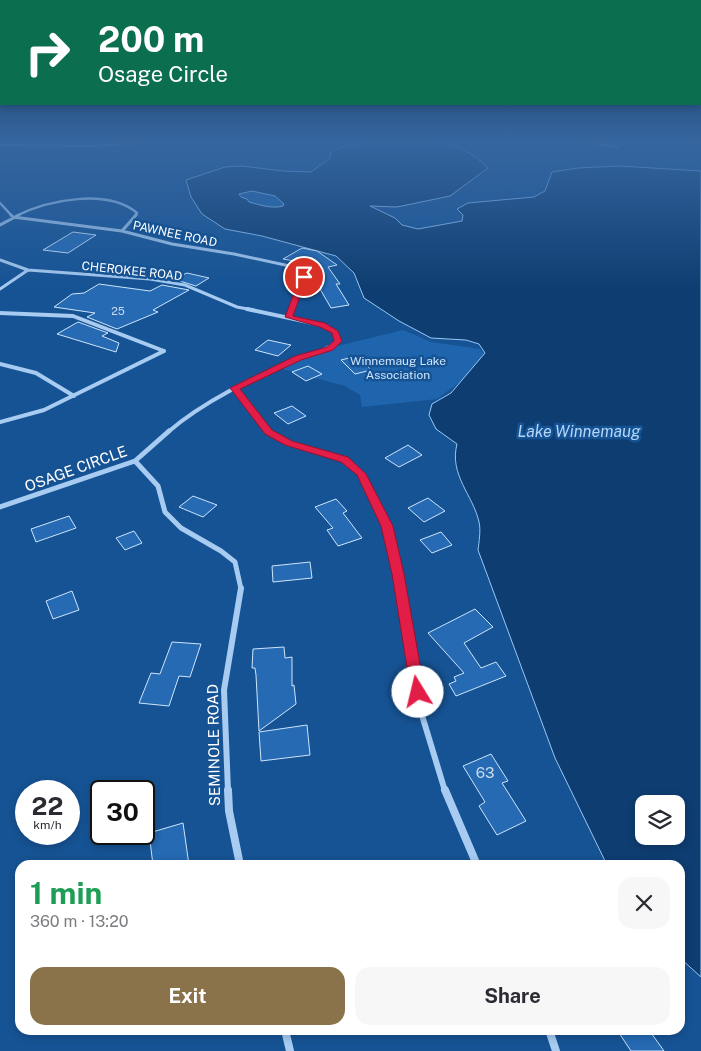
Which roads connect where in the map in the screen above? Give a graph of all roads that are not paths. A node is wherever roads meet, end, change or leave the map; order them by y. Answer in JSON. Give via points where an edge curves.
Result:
{"nodes":[{"id":1,"x":0,"y":203,"type":"edge"},
{"id":2,"x":13,"y":217,"type":"junction"},
{"id":3,"x":0,"y":224,"type":"edge"},
{"id":4,"x":122,"y":231,"type":"junction"},
{"id":5,"x":0,"y":260,"type":"edge"},
{"id":6,"x":28,"y":270,"type":"junction"},
{"id":7,"x":0,"y":289,"type":"edge"},
{"id":8,"x":0,"y":314,"type":"edge"},
{"id":9,"x":289,"y":317,"type":"junction"},
{"id":10,"x":0,"y":364,"type":"edge"},
{"id":11,"x":234,"y":388,"type":"junction"},
{"id":12,"x":74,"y":396,"type":"junction"},
{"id":13,"x":0,"y":422,"type":"edge"},
{"id":14,"x":136,"y":461,"type":"junction"},
{"id":15,"x":0,"y":507,"type":"edge"},
{"id":16,"x":239,"y":860,"type":"edge"},
{"id":17,"x":475,"y":860,"type":"edge"},
{"id":18,"x":286,"y":1035,"type":"edge"},
{"id":19,"x":551,"y":1035,"type":"edge"},
{"id":20,"x":290,"y":1051,"type":"edge"},
{"id":21,"x":556,"y":1051,"type":"edge"}],
"edges":[{"from":1,"to":2,"type":"street"},
{"from":2,"to":3,"type":"street"},
{"from":2,"to":4,"type":"street","name":"PAWNEE ROAD"},
{"from":2,"to":4,"type":"street","via":[[57,200],[110,201],[130,207],[137,214]]},
{"from":4,"to":9,"type":"street","name":"PAWNEE ROAD","via":[[299,268],[304,277]]},
{"from":5,"to":6,"type":"street","name":"CHEROKEE ROAD"},
{"from":6,"to":7,"type":"street"},
{"from":6,"to":9,"type":"street","name":"CHEROKEE ROAD","via":[[185,285],[237,308]]},
{"from":8,"to":12,"type":"street","via":[[73,316],[164,351]]},
{"from":9,"to":11,"type":"street","name":"OSAGE CIRCLE","via":[[322,325],[336,332],[338,341],[330,348],[298,358]]},
{"from":10,"to":12,"type":"street","via":[[36,373]]},
{"from":11,"to":14,"type":"street","name":"OSAGE CIRCLE","via":[[175,426]]},
{"from":11,"to":17,"type":"street","via":[[269,432],[288,443],[344,460],[361,474],[387,526],[421,712],[447,798]]},
{"from":12,"to":13,"type":"street","via":[[44,410]]},
{"from":14,"to":15,"type":"street","name":"OSAGE CIRCLE"},
{"from":14,"to":16,"type":"street","name":"SEMINOLE ROAD","via":[[158,486],[165,512],[181,528],[235,562],[241,586],[224,690],[229,811]]},
{"from":18,"to":20,"type":"street"},
{"from":19,"to":21,"type":"street"}]}
